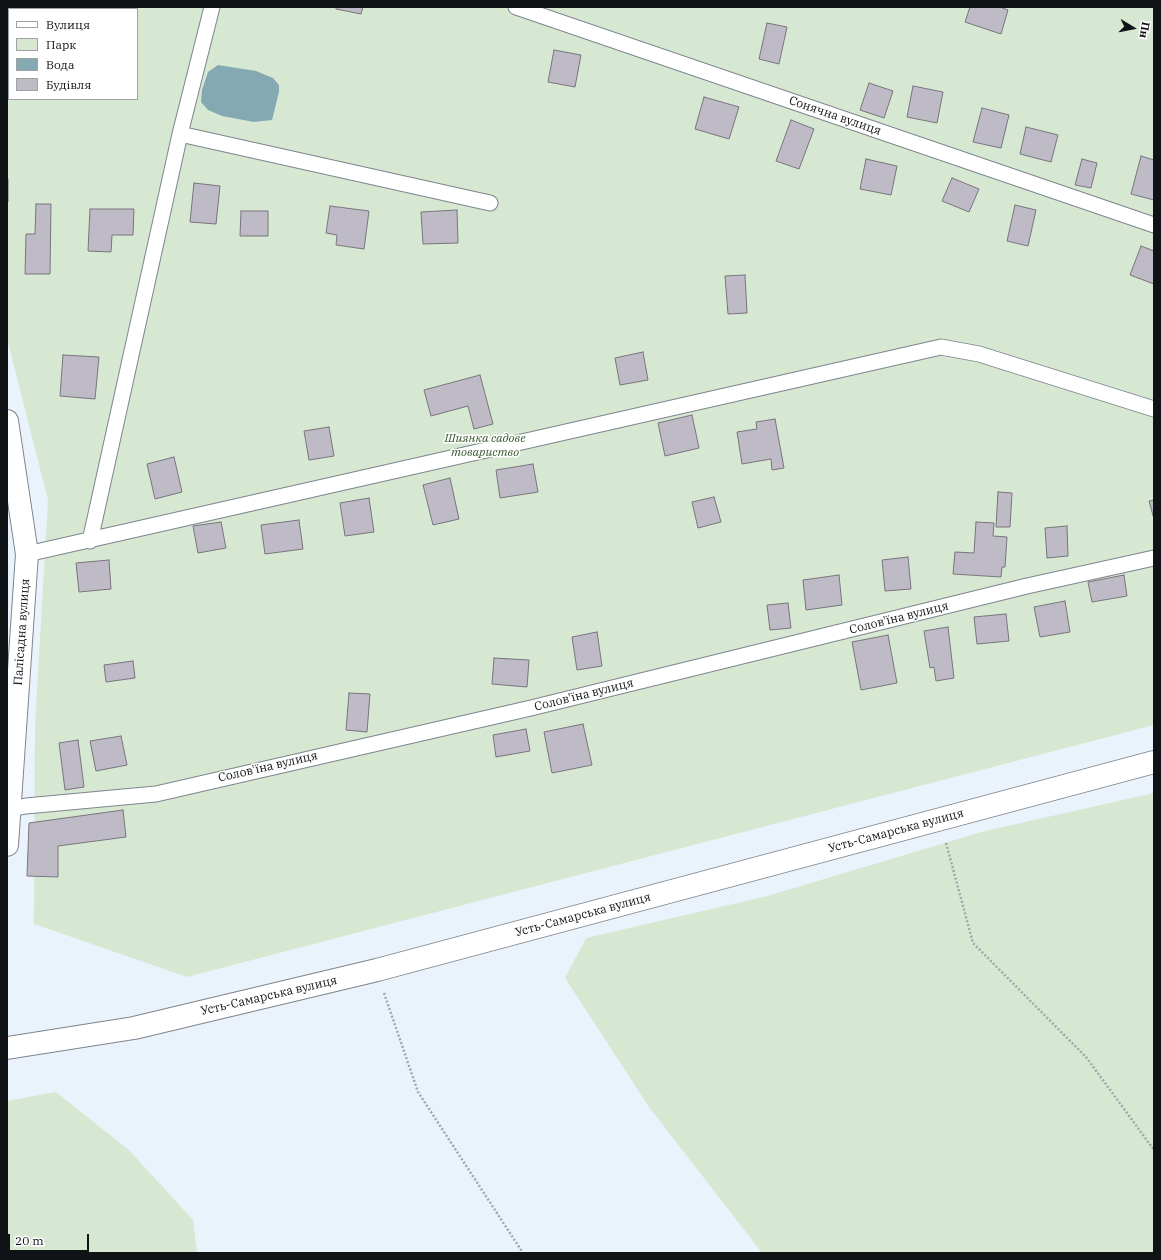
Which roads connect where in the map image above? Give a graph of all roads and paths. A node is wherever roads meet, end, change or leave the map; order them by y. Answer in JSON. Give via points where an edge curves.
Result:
{"nodes":[{"id":1,"x":212,"y":7,"type":"edge"},
{"id":2,"x":516,"y":7,"type":"edge"},
{"id":3,"x":180,"y":134,"type":"junction"},
{"id":4,"x":490,"y":203,"type":"dead end"},
{"id":5,"x":1154,"y":225,"type":"edge"},
{"id":6,"x":1154,"y":409,"type":"edge"},
{"id":7,"x":7,"y":425,"type":"edge"},
{"id":8,"x":90,"y":540,"type":"junction"},
{"id":9,"x":27,"y":554,"type":"junction"},
{"id":10,"x":1154,"y":558,"type":"edge"},
{"id":11,"x":1154,"y":762,"type":"edge"},
{"id":12,"x":10,"y":809,"type":"junction"},
{"id":13,"x":939,"y":819,"type":"junction"},
{"id":14,"x":7,"y":844,"type":"edge"},
{"id":15,"x":376,"y":970,"type":"junction"},
{"id":16,"x":7,"y":1048,"type":"edge"},
{"id":17,"x":1154,"y":1150,"type":"edge"},
{"id":18,"x":524,"y":1253,"type":"edge"}],
"edges":[{"from":1,"to":3,"type":"lane"},
{"from":2,"to":5,"type":"lane","name":"Сонячна вулиця"},
{"from":3,"to":4,"type":"lane"},
{"from":3,"to":8,"type":"lane"},
{"from":6,"to":8,"type":"lane","via":[[980,354],[942,347]]},
{"from":7,"to":9,"type":"street","name":"Палісадна вулиця"},
{"from":8,"to":9,"type":"lane"},
{"from":9,"to":12,"type":"street","name":"Палісадна вулиця"},
{"from":10,"to":12,"type":"lane","name":"Солов'їна вулиця","via":[[1027,586],[531,708],[156,794]]},
{"from":11,"to":13,"type":"street","name":"Усть-Самарська вулиця"},
{"from":12,"to":14,"type":"street","name":"Палісадна вулиця"},
{"from":13,"to":15,"type":"street","name":"Усть-Самарська вулиця"},
{"from":13,"to":17,"type":"path","via":[[974,943],[1086,1057]]},
{"from":15,"to":16,"type":"street","name":"Усть-Самарська вулиця","via":[[134,1028]]},
{"from":15,"to":18,"type":"path","via":[[418,1092]]}]}
